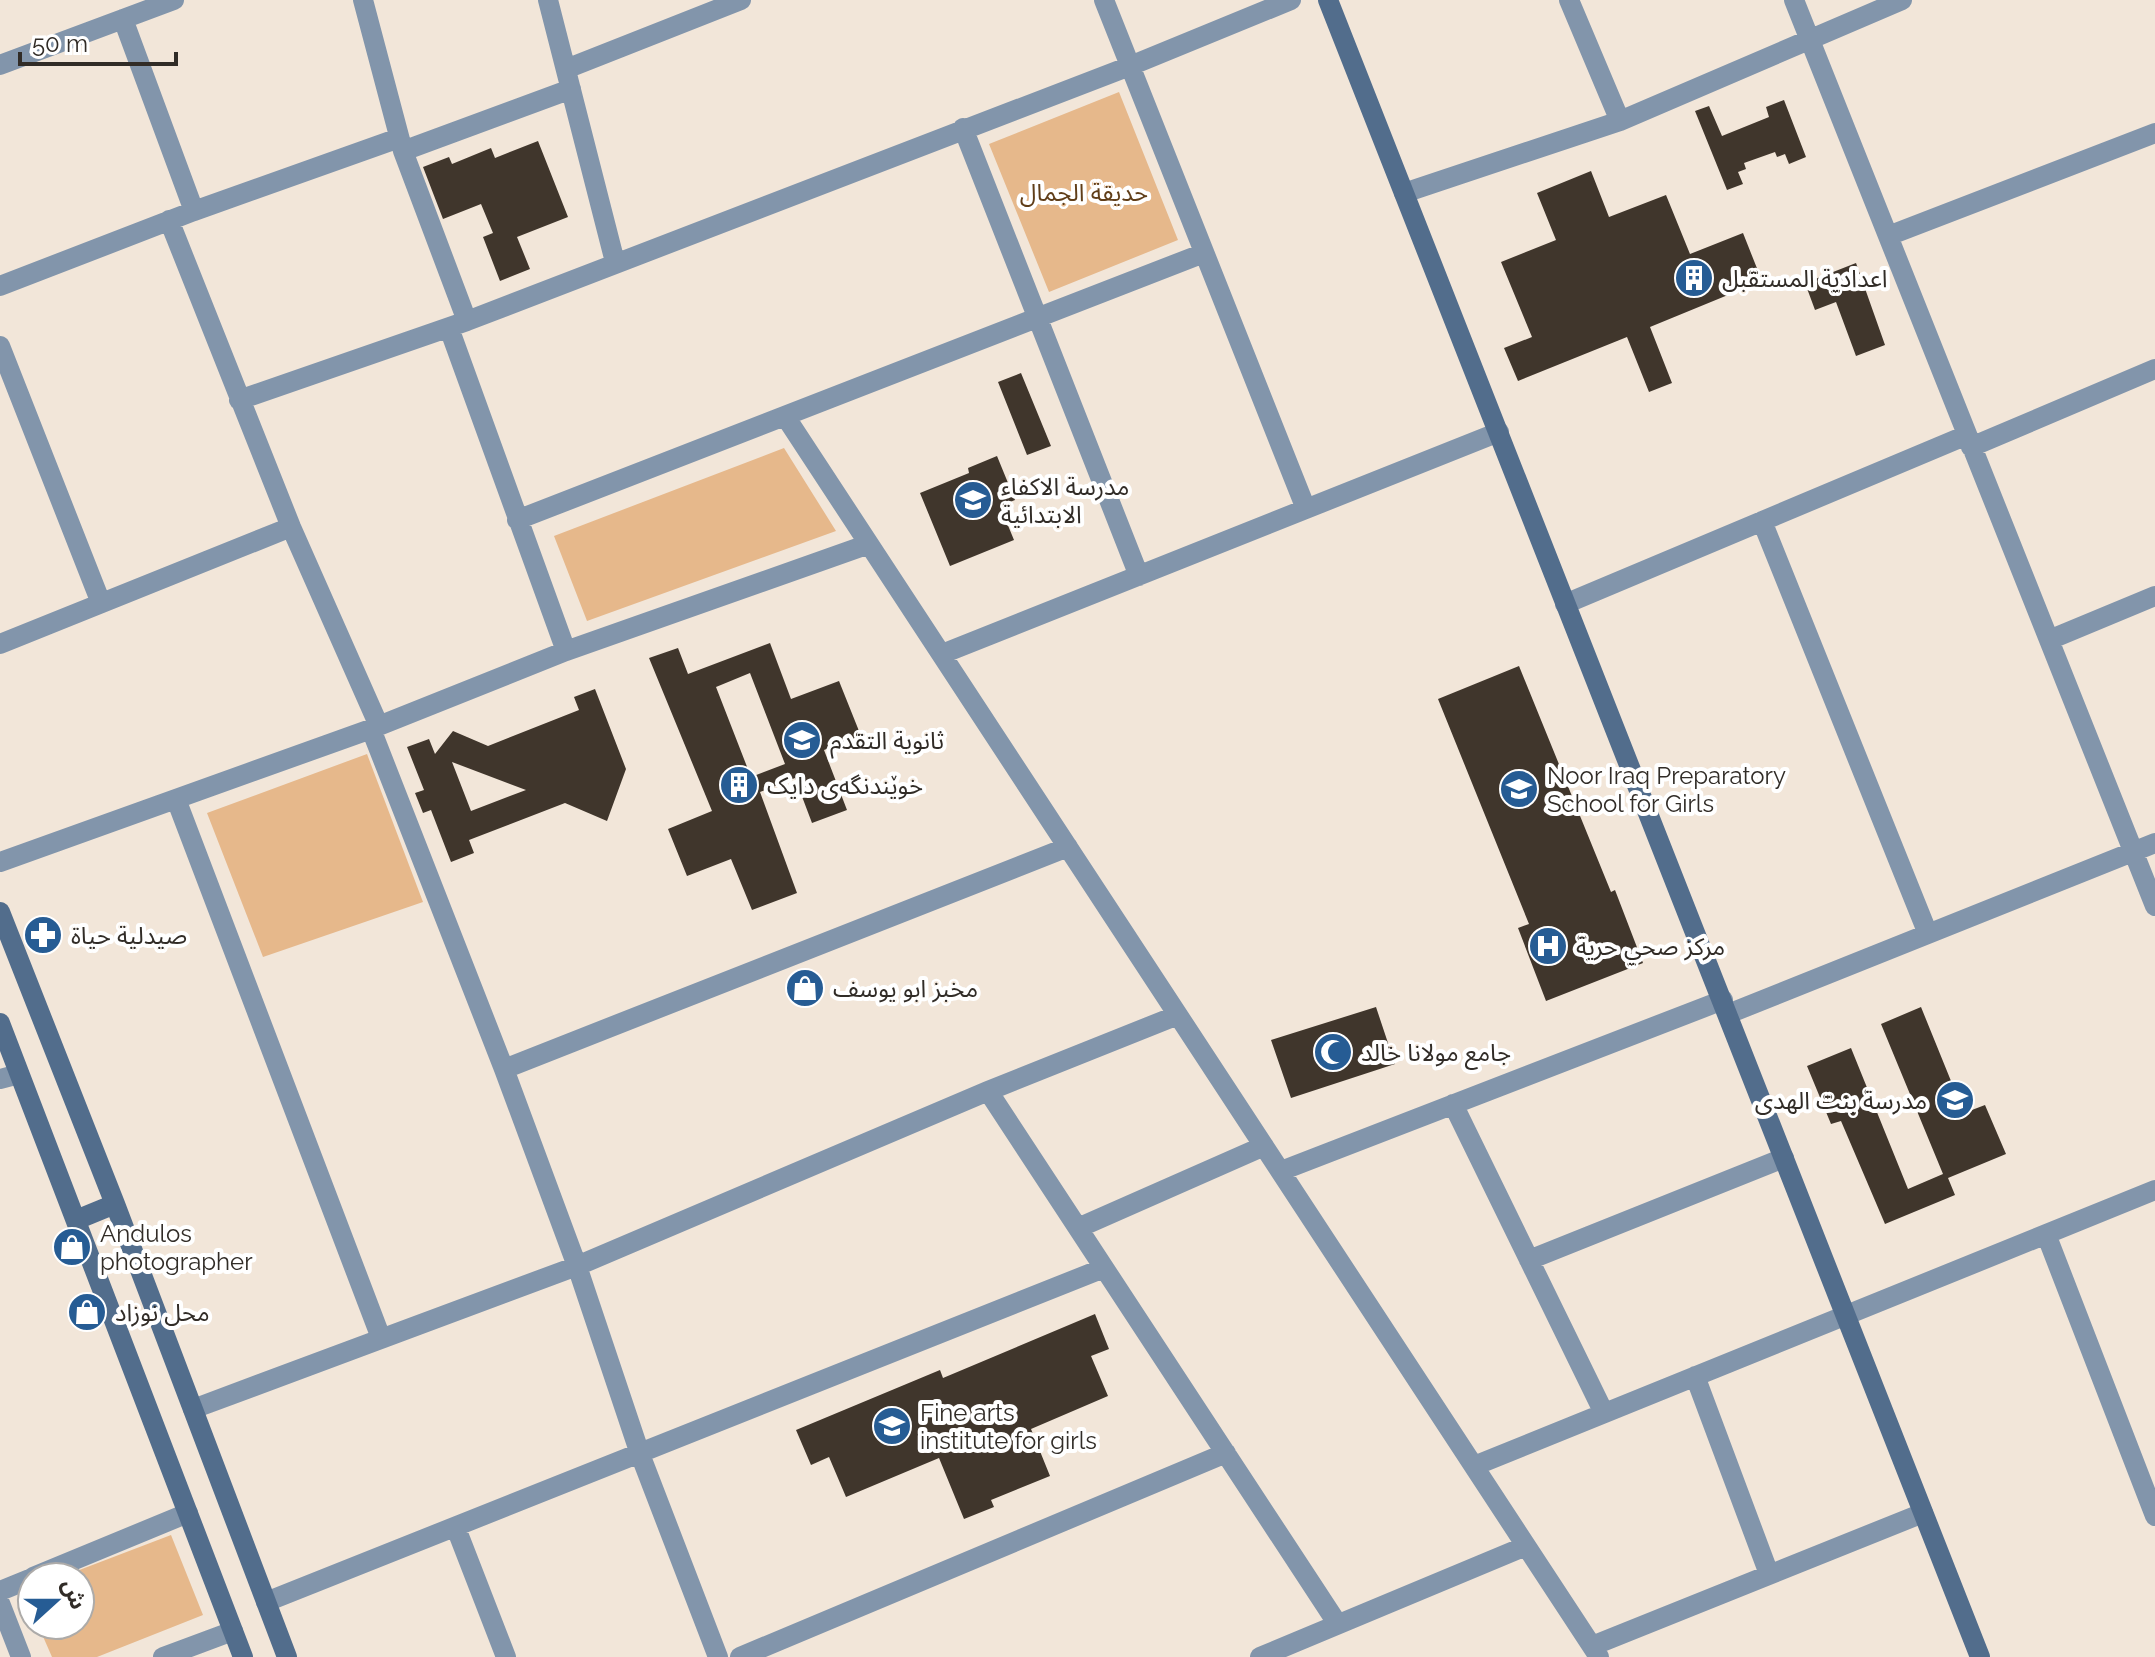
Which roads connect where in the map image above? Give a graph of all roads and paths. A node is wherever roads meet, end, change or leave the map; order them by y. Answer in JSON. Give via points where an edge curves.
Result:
{"nodes":[{"id":1,"x":174,"y":0,"type":"edge"},
{"id":2,"x":363,"y":0,"type":"edge"},
{"id":3,"x":548,"y":0,"type":"edge"},
{"id":4,"x":741,"y":0,"type":"edge"},
{"id":5,"x":1104,"y":0,"type":"edge"},
{"id":6,"x":1291,"y":0,"type":"edge"},
{"id":7,"x":1328,"y":0,"type":"edge"},
{"id":8,"x":1569,"y":0,"type":"edge"},
{"id":9,"x":1794,"y":0,"type":"edge"},
{"id":10,"x":1902,"y":0,"type":"edge"},
{"id":11,"x":123,"y":19,"type":"junction"},
{"id":12,"x":1810,"y":38,"type":"junction"},
{"id":13,"x":0,"y":65,"type":"edge"},
{"id":14,"x":1130,"y":66,"type":"junction"},
{"id":15,"x":568,"y":79,"type":"junction"},
{"id":16,"x":1620,"y":121,"type":"junction"},
{"id":17,"x":963,"y":128,"type":"junction"},
{"id":18,"x":2155,"y":133,"type":"edge"},
{"id":19,"x":401,"y":144,"type":"junction"},
{"id":20,"x":1404,"y":193,"type":"junction"},
{"id":21,"x":194,"y":211,"type":"junction"},
{"id":22,"x":169,"y":220,"type":"junction"},
{"id":23,"x":1888,"y":236,"type":"junction"},
{"id":24,"x":1204,"y":253,"type":"junction"},
{"id":25,"x":615,"y":262,"type":"junction"},
{"id":26,"x":0,"y":286,"type":"edge"},
{"id":27,"x":1038,"y":318,"type":"junction"},
{"id":28,"x":458,"y":325,"type":"junction"},
{"id":29,"x":0,"y":346,"type":"edge"},
{"id":30,"x":2155,"y":369,"type":"edge"},
{"id":31,"x":239,"y":400,"type":"junction"},
{"id":32,"x":785,"y":416,"type":"junction"},
{"id":33,"x":1499,"y":432,"type":"junction"},
{"id":34,"x":1969,"y":441,"type":"junction"},
{"id":35,"x":1306,"y":509,"type":"junction"},
{"id":36,"x":517,"y":520,"type":"junction"},
{"id":37,"x":1762,"y":521,"type":"junction"},
{"id":38,"x":291,"y":527,"type":"junction"},
{"id":39,"x":869,"y":544,"type":"junction"},
{"id":40,"x":1139,"y":576,"type":"junction"},
{"id":41,"x":2155,"y":596,"type":"edge"},
{"id":42,"x":101,"y":603,"type":"junction"},
{"id":43,"x":1565,"y":604,"type":"junction"},
{"id":44,"x":2049,"y":640,"type":"junction"},
{"id":45,"x":0,"y":644,"type":"edge"},
{"id":46,"x":566,"y":651,"type":"junction"},
{"id":47,"x":942,"y":654,"type":"junction"},
{"id":48,"x":375,"y":728,"type":"junction"},
{"id":49,"x":176,"y":799,"type":"junction"},
{"id":50,"x":2155,"y":843,"type":"edge"},
{"id":51,"x":1068,"y":847,"type":"junction"},
{"id":52,"x":2133,"y":851,"type":"junction"},
{"id":53,"x":0,"y":862,"type":"edge"},
{"id":54,"x":2155,"y":906,"type":"edge"},
{"id":55,"x":0,"y":912,"type":"edge"},
{"id":56,"x":1928,"y":934,"type":"junction"},
{"id":57,"x":1726,"y":1007,"type":"junction"},
{"id":58,"x":1178,"y":1015,"type":"junction"},
{"id":59,"x":0,"y":1023,"type":"edge"},
{"id":60,"x":504,"y":1069,"type":"junction"},
{"id":61,"x":9,"y":1076,"type":"edge"},
{"id":62,"x":988,"y":1091,"type":"junction"},
{"id":63,"x":1453,"y":1104,"type":"junction"},
{"id":64,"x":1264,"y":1146,"type":"junction"},
{"id":65,"x":1784,"y":1158,"type":"junction"},
{"id":66,"x":1281,"y":1171,"type":"junction"},
{"id":67,"x":2155,"y":1190,"type":"edge"},
{"id":68,"x":115,"y":1204,"type":"junction"},
{"id":69,"x":76,"y":1220,"type":"junction"},
{"id":70,"x":1078,"y":1228,"type":"junction"},
{"id":71,"x":2046,"y":1234,"type":"junction"},
{"id":72,"x":1529,"y":1260,"type":"junction"},
{"id":73,"x":577,"y":1266,"type":"junction"},
{"id":74,"x":1104,"y":1268,"type":"junction"},
{"id":75,"x":1846,"y":1315,"type":"junction"},
{"id":76,"x":381,"y":1338,"type":"junction"},
{"id":77,"x":1695,"y":1376,"type":"junction"},
{"id":78,"x":193,"y":1409,"type":"junction"},
{"id":79,"x":1604,"y":1413,"type":"junction"},
{"id":80,"x":1226,"y":1453,"type":"junction"},
{"id":81,"x":640,"y":1454,"type":"junction"},
{"id":82,"x":1474,"y":1466,"type":"junction"},
{"id":83,"x":188,"y":1513,"type":"junction"},
{"id":84,"x":1923,"y":1513,"type":"junction"},
{"id":85,"x":2155,"y":1516,"type":"edge"},
{"id":86,"x":456,"y":1528,"type":"junction"},
{"id":87,"x":1526,"y":1546,"type":"junction"},
{"id":88,"x":72,"y":1561,"type":"edge"},
{"id":89,"x":1769,"y":1574,"type":"junction"},
{"id":90,"x":266,"y":1602,"type":"junction"},
{"id":91,"x":0,"y":1603,"type":"edge"},
{"id":92,"x":1337,"y":1623,"type":"junction"},
{"id":93,"x":233,"y":1631,"type":"junction"},
{"id":94,"x":1596,"y":1652,"type":"edge"},
{"id":95,"x":21,"y":1657,"type":"edge"},
{"id":96,"x":163,"y":1657,"type":"edge"},
{"id":97,"x":243,"y":1657,"type":"edge"},
{"id":98,"x":287,"y":1657,"type":"edge"},
{"id":99,"x":506,"y":1657,"type":"edge"},
{"id":100,"x":718,"y":1657,"type":"edge"},
{"id":101,"x":740,"y":1657,"type":"edge"},
{"id":102,"x":1260,"y":1657,"type":"edge"},
{"id":103,"x":1980,"y":1657,"type":"edge"}],
"edges":[{"from":1,"to":11,"type":"street"},
{"from":2,"to":19,"type":"street"},
{"from":3,"to":15,"type":"street"},
{"from":4,"to":15,"type":"street"},
{"from":5,"to":14,"type":"street"},
{"from":6,"to":14,"type":"street"},
{"from":7,"to":20,"type":"street"},
{"from":8,"to":16,"type":"street"},
{"from":9,"to":12,"type":"street"},
{"from":10,"to":12,"type":"street"},
{"from":11,"to":13,"type":"street"},
{"from":11,"to":21,"type":"street"},
{"from":12,"to":16,"type":"street"},
{"from":12,"to":23,"type":"street"},
{"from":14,"to":17,"type":"street"},
{"from":14,"to":24,"type":"street"},
{"from":15,"to":19,"type":"street"},
{"from":15,"to":25,"type":"street"},
{"from":16,"to":20,"type":"street"},
{"from":17,"to":25,"type":"street"},
{"from":17,"to":27,"type":"street"},
{"from":18,"to":23,"type":"street"},
{"from":19,"to":21,"type":"street"},
{"from":19,"to":28,"type":"street"},
{"from":20,"to":33,"type":"street"},
{"from":21,"to":22,"type":"street"},
{"from":22,"to":26,"type":"street"},
{"from":22,"to":31,"type":"street"},
{"from":23,"to":34,"type":"street"},
{"from":24,"to":27,"type":"street"},
{"from":24,"to":35,"type":"street"},
{"from":25,"to":28,"type":"street"},
{"from":27,"to":32,"type":"street"},
{"from":27,"to":40,"type":"street"},
{"from":28,"to":31,"type":"street"},
{"from":28,"to":36,"type":"street"},
{"from":29,"to":42,"type":"street"},
{"from":30,"to":34,"type":"street"},
{"from":31,"to":38,"type":"street"},
{"from":32,"to":36,"type":"street"},
{"from":32,"to":39,"type":"street"},
{"from":33,"to":35,"type":"street"},
{"from":33,"to":43,"type":"street"},
{"from":34,"to":37,"type":"street"},
{"from":34,"to":44,"type":"street"},
{"from":35,"to":40,"type":"street"},
{"from":36,"to":46,"type":"street"},
{"from":37,"to":43,"type":"street"},
{"from":37,"to":56,"type":"street"},
{"from":38,"to":42,"type":"street"},
{"from":38,"to":48,"type":"street"},
{"from":39,"to":46,"type":"street"},
{"from":39,"to":47,"type":"street"},
{"from":40,"to":47,"type":"street"},
{"from":41,"to":44,"type":"street"},
{"from":42,"to":45,"type":"street"},
{"from":43,"to":57,"type":"street"},
{"from":44,"to":52,"type":"street"},
{"from":46,"to":48,"type":"street"},
{"from":47,"to":51,"type":"street"},
{"from":48,"to":49,"type":"street"},
{"from":48,"to":60,"type":"street"},
{"from":49,"to":53,"type":"street"},
{"from":49,"to":76,"type":"street"},
{"from":50,"to":52,"type":"street"},
{"from":51,"to":58,"type":"street"},
{"from":51,"to":60,"type":"street"},
{"from":52,"to":54,"type":"street"},
{"from":52,"to":56,"type":"street"},
{"from":55,"to":68,"type":"street"},
{"from":56,"to":57,"type":"street"},
{"from":57,"to":63,"type":"street"},
{"from":57,"to":65,"type":"street"},
{"from":58,"to":62,"type":"street"},
{"from":58,"to":64,"type":"street"},
{"from":59,"to":61,"type":"street"},
{"from":60,"to":73,"type":"street"},
{"from":61,"to":69,"type":"street"},
{"from":62,"to":70,"type":"street"},
{"from":62,"to":73,"type":"street"},
{"from":63,"to":66,"type":"street"},
{"from":63,"to":72,"type":"street"},
{"from":64,"to":66,"type":"street"},
{"from":64,"to":70,"type":"street"},
{"from":65,"to":72,"type":"street"},
{"from":65,"to":75,"type":"street"},
{"from":66,"to":82,"type":"street"},
{"from":67,"to":71,"type":"street"},
{"from":68,"to":69,"type":"street"},
{"from":68,"to":78,"type":"street"},
{"from":69,"to":83,"type":"street"},
{"from":70,"to":74,"type":"street"},
{"from":71,"to":75,"type":"street"},
{"from":71,"to":85,"type":"street"},
{"from":72,"to":79,"type":"street"},
{"from":73,"to":76,"type":"street"},
{"from":73,"to":81,"type":"street"},
{"from":74,"to":80,"type":"street"},
{"from":74,"to":81,"type":"street"},
{"from":75,"to":77,"type":"street"},
{"from":75,"to":84,"type":"street"},
{"from":76,"to":78,"type":"street"},
{"from":77,"to":79,"type":"street"},
{"from":77,"to":89,"type":"street"},
{"from":78,"to":90,"type":"street"},
{"from":79,"to":82,"type":"street"},
{"from":80,"to":92,"type":"street"},
{"from":80,"to":101,"type":"street"},
{"from":81,"to":86,"type":"street"},
{"from":81,"to":100,"type":"street"},
{"from":82,"to":87,"type":"street"},
{"from":83,"to":88,"type":"street"},
{"from":83,"to":93,"type":"street"},
{"from":84,"to":89,"type":"street"},
{"from":84,"to":103,"type":"street"},
{"from":86,"to":90,"type":"street"},
{"from":86,"to":99,"type":"street"},
{"from":87,"to":92,"type":"street"},
{"from":87,"to":94,"type":"street"},
{"from":89,"to":94,"type":"street"},
{"from":90,"to":98,"type":"street"},
{"from":91,"to":95,"type":"street"},
{"from":92,"to":102,"type":"street"},
{"from":93,"to":96,"type":"street"},
{"from":93,"to":97,"type":"street"}]}
